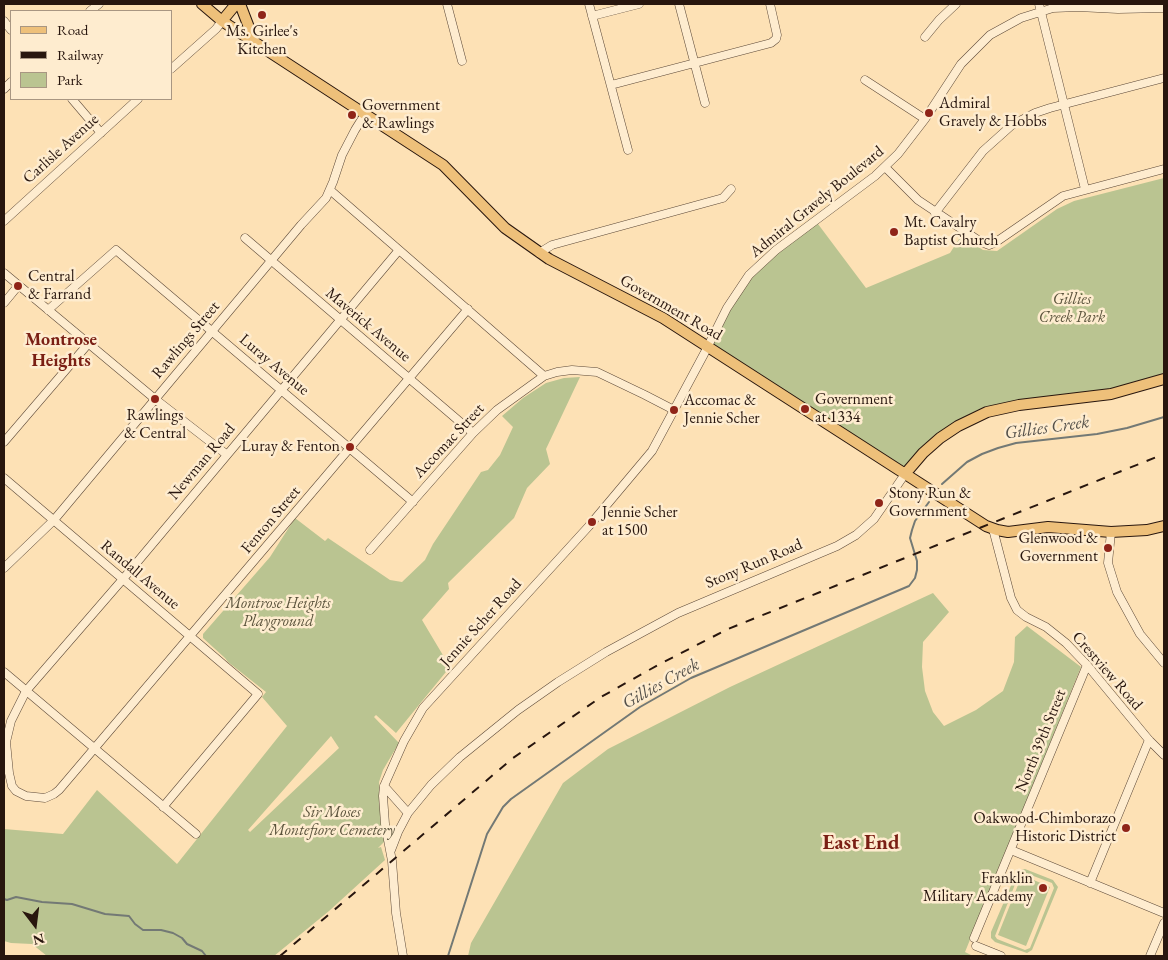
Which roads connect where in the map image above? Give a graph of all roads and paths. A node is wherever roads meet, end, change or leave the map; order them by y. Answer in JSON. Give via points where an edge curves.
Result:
{"nodes":[{"id":1,"x":202,"y":4,"type":"edge"},
{"id":2,"x":236,"y":4,"type":"edge"},
{"id":3,"x":240,"y":4,"type":"edge"},
{"id":4,"x":447,"y":4,"type":"edge"},
{"id":5,"x":589,"y":4,"type":"edge"},
{"id":6,"x":639,"y":4,"type":"edge"},
{"id":7,"x":679,"y":4,"type":"edge"},
{"id":8,"x":770,"y":4,"type":"edge"},
{"id":9,"x":956,"y":4,"type":"edge"},
{"id":10,"x":1151,"y":4,"type":"edge"},
{"id":11,"x":1040,"y":7,"type":"edge"},
{"id":12,"x":1164,"y":8,"type":"edge"},
{"id":13,"x":1132,"y":9,"type":"junction"},
{"id":14,"x":592,"y":16,"type":"junction"},
{"id":15,"x":222,"y":21,"type":"junction"},
{"id":16,"x":924,"y":37,"type":"dead end"},
{"id":17,"x":255,"y":43,"type":"junction"},
{"id":18,"x":462,"y":61,"type":"dead end"},
{"id":19,"x":694,"y":63,"type":"junction"},
{"id":20,"x":172,"y":68,"type":"edge"},
{"id":21,"x":1164,"y":78,"type":"edge"},
{"id":22,"x":865,"y":80,"type":"dead end"},
{"id":23,"x":611,"y":85,"type":"junction"},
{"id":24,"x":73,"y":100,"type":"edge"},
{"id":25,"x":137,"y":100,"type":"edge"},
{"id":26,"x":705,"y":103,"type":"dead end"},
{"id":27,"x":1064,"y":104,"type":"junction"},
{"id":28,"x":365,"y":114,"type":"junction"},
{"id":29,"x":925,"y":119,"type":"junction"},
{"id":30,"x":101,"y":133,"type":"junction"},
{"id":31,"x":628,"y":150,"type":"dead end"},
{"id":32,"x":885,"y":167,"type":"junction"},
{"id":33,"x":1164,"y":169,"type":"edge"},
{"id":34,"x":731,"y":189,"type":"dead end"},
{"id":35,"x":1085,"y":189,"type":"junction"},
{"id":36,"x":330,"y":190,"type":"junction"},
{"id":37,"x":935,"y":213,"type":"junction"},
{"id":38,"x":4,"y":221,"type":"edge"},
{"id":39,"x":245,"y":238,"type":"dead end"},
{"id":40,"x":399,"y":250,"type":"junction"},
{"id":41,"x":539,"y":253,"type":"junction"},
{"id":42,"x":271,"y":261,"type":"junction"},
{"id":43,"x":4,"y":273,"type":"edge"},
{"id":44,"x":18,"y":286,"type":"junction"},
{"id":45,"x":4,"y":303,"type":"edge"},
{"id":46,"x":468,"y":309,"type":"junction"},
{"id":47,"x":48,"y":310,"type":"junction"},
{"id":48,"x":340,"y":320,"type":"junction"},
{"id":49,"x":212,"y":330,"type":"junction"},
{"id":50,"x":88,"y":344,"type":"junction"},
{"id":51,"x":708,"y":346,"type":"junction"},
{"id":52,"x":544,"y":376,"type":"junction"},
{"id":53,"x":409,"y":378,"type":"junction"},
{"id":54,"x":1164,"y":379,"type":"edge"},
{"id":55,"x":282,"y":390,"type":"junction"},
{"id":56,"x":155,"y":400,"type":"junction"},
{"id":57,"x":674,"y":410,"type":"junction"},
{"id":58,"x":473,"y":433,"type":"junction"},
{"id":59,"x":4,"y":442,"type":"edge"},
{"id":60,"x":350,"y":447,"type":"junction"},
{"id":61,"x":226,"y":454,"type":"junction"},
{"id":62,"x":905,"y":474,"type":"junction"},
{"id":63,"x":4,"y":478,"type":"edge"},
{"id":64,"x":413,"y":502,"type":"junction"},
{"id":65,"x":54,"y":520,"type":"junction"},
{"id":66,"x":1164,"y":526,"type":"edge"},
{"id":67,"x":993,"y":529,"type":"junction"},
{"id":68,"x":1111,"y":532,"type":"junction"},
{"id":69,"x":370,"y":550,"type":"dead end"},
{"id":70,"x":4,"y":568,"type":"edge"},
{"id":71,"x":123,"y":578,"type":"junction"},
{"id":72,"x":191,"y":636,"type":"junction"},
{"id":73,"x":1164,"y":663,"type":"edge"},
{"id":74,"x":1087,"y":665,"type":"junction"},
{"id":75,"x":4,"y":672,"type":"edge"},
{"id":76,"x":26,"y":691,"type":"junction"},
{"id":77,"x":1149,"y":740,"type":"junction"},
{"id":78,"x":94,"y":748,"type":"junction"},
{"id":79,"x":1164,"y":755,"type":"edge"},
{"id":80,"x":12,"y":786,"type":"joint"},
{"id":81,"x":384,"y":786,"type":"junction"},
{"id":82,"x":163,"y":807,"type":"junction"},
{"id":83,"x":408,"y":813,"type":"junction"},
{"id":84,"x":196,"y":834,"type":"dead end"},
{"id":85,"x":1011,"y":850,"type":"junction"},
{"id":86,"x":390,"y":851,"type":"junction"},
{"id":87,"x":1090,"y":883,"type":"junction"},
{"id":88,"x":1164,"y":913,"type":"edge"},
{"id":89,"x":1164,"y":922,"type":"edge"},
{"id":90,"x":404,"y":956,"type":"edge"},
{"id":91,"x":1001,"y":956,"type":"edge"},
{"id":92,"x":1150,"y":956,"type":"edge"}],
"edges":[{"from":1,"to":15,"type":"main road","name":"Government Road"},
{"from":2,"to":15,"type":"main road"},
{"from":3,"to":17,"type":"main road"},
{"from":4,"to":18,"type":"street"},
{"from":5,"to":14,"type":"street"},
{"from":6,"to":14,"type":"street"},
{"from":7,"to":19,"type":"street"},
{"from":8,"to":19,"type":"street","via":[[777,36],[771,43]]},
{"from":9,"to":16,"type":"street"},
{"from":10,"to":13,"type":"street","name":"Admiral Gravely Boulevard"},
{"from":11,"to":13,"type":"street","name":"Admiral Gravely Boulevard"},
{"from":11,"to":27,"type":"street"},
{"from":11,"to":29,"type":"street","name":"Admiral Gravely Boulevard","via":[[978,45],[960,64]]},
{"from":12,"to":13,"type":"street","name":"Admiral Gravely Boulevard"},
{"from":14,"to":23,"type":"street"},
{"from":15,"to":17,"type":"main road","name":"Government Road"},
{"from":15,"to":20,"type":"street"},
{"from":17,"to":28,"type":"main road","name":"Government Road"},
{"from":19,"to":23,"type":"street"},
{"from":19,"to":26,"type":"street"},
{"from":21,"to":27,"type":"street"},
{"from":22,"to":29,"type":"street"},
{"from":23,"to":31,"type":"street"},
{"from":24,"to":30,"type":"street"},
{"from":25,"to":30,"type":"street","name":"Carlisle Avenue"},
{"from":27,"to":35,"type":"street"},
{"from":27,"to":37,"type":"street","via":[[1035,113],[1002,132],[983,151]]},
{"from":28,"to":36,"type":"street","name":"Rawlings Street","via":[[342,155]]},
{"from":28,"to":41,"type":"main road","name":"Government Road","via":[[443,165],[505,228]]},
{"from":29,"to":32,"type":"street","name":"Admiral Gravely Boulevard"},
{"from":30,"to":38,"type":"street","name":"Carlisle Avenue"},
{"from":32,"to":37,"type":"street"},
{"from":32,"to":51,"type":"street","name":"Admiral Gravely Boulevard","via":[[753,271],[732,298]]},
{"from":33,"to":35,"type":"street"},
{"from":34,"to":41,"type":"street","via":[[723,198],[552,245]]},
{"from":35,"to":37,"type":"street","via":[[1054,200],[989,245]]},
{"from":36,"to":40,"type":"street"},
{"from":36,"to":42,"type":"street","name":"Rawlings Street"},
{"from":39,"to":42,"type":"street","name":"Maverick Avenue"},
{"from":40,"to":46,"type":"street"},
{"from":40,"to":48,"type":"street","name":"Newman Road"},
{"from":41,"to":51,"type":"main road","name":"Government Road","via":[[663,318]]},
{"from":42,"to":48,"type":"street","name":"Maverick Avenue"},
{"from":42,"to":49,"type":"street","name":"Rawlings Street"},
{"from":43,"to":44,"type":"street"},
{"from":44,"to":45,"type":"street"},
{"from":44,"to":47,"type":"street"},
{"from":46,"to":52,"type":"street"},
{"from":46,"to":53,"type":"street","name":"Fenton Street"},
{"from":47,"to":49,"type":"street","name":"Luray Avenue","via":[[116,250]]},
{"from":47,"to":50,"type":"street"},
{"from":48,"to":53,"type":"street","name":"Maverick Avenue"},
{"from":48,"to":55,"type":"street","name":"Newman Road"},
{"from":49,"to":55,"type":"street","name":"Luray Avenue"},
{"from":49,"to":56,"type":"street","name":"Rawlings Street"},
{"from":50,"to":56,"type":"street"},
{"from":50,"to":59,"type":"street"},
{"from":51,"to":57,"type":"street","name":"Jennie Scher Road"},
{"from":51,"to":62,"type":"main road","name":"Government Road"},
{"from":52,"to":57,"type":"street","name":"Accomac Street","via":[[572,370],[597,372]]},
{"from":52,"to":58,"type":"street","name":"Accomac Street","via":[[497,410]]},
{"from":53,"to":58,"type":"street","name":"Maverick Avenue"},
{"from":53,"to":60,"type":"street","name":"Fenton Street"},
{"from":54,"to":62,"type":"main road","name":"Stony Run Road","via":[[1110,394],[987,412],[940,438]]},
{"from":55,"to":60,"type":"street","name":"Luray Avenue"},
{"from":55,"to":61,"type":"street","name":"Newman Road"},
{"from":56,"to":61,"type":"street"},
{"from":56,"to":65,"type":"street","name":"Rawlings Street"},
{"from":57,"to":81,"type":"street","name":"Jennie Scher Road","via":[[652,451],[589,526],[423,708]]},
{"from":58,"to":64,"type":"street","name":"Accomac Street"},
{"from":60,"to":64,"type":"street","name":"Luray Avenue"},
{"from":60,"to":72,"type":"street","name":"Fenton Street"},
{"from":61,"to":71,"type":"street","name":"Newman Road"},
{"from":62,"to":67,"type":"main road","name":"Government Road"},
{"from":62,"to":83,"type":"street","name":"Stony Run Road","via":[[874,519],[846,541],[678,613],[558,682],[460,757]]},
{"from":63,"to":65,"type":"street","name":"Randall Avenue"},
{"from":64,"to":69,"type":"street","name":"Accomac Street"},
{"from":65,"to":70,"type":"street","name":"Rawlings Street"},
{"from":65,"to":71,"type":"street","name":"Randall Avenue"},
{"from":66,"to":68,"type":"main road","name":"Government Road"},
{"from":67,"to":68,"type":"main road","name":"Government Road","via":[[1008,532],[1057,527]]},
{"from":67,"to":74,"type":"street","name":"Crestview Road","via":[[1014,606],[1021,614],[1059,636]]},
{"from":68,"to":73,"type":"street","via":[[1108,558],[1112,581],[1140,634]]},
{"from":71,"to":72,"type":"street","name":"Randall Avenue"},
{"from":71,"to":76,"type":"street","name":"Newman Road"},
{"from":72,"to":78,"type":"street","name":"Fenton Street"},
{"from":72,"to":82,"type":"street","name":"Randall Avenue","via":[[258,694]]},
{"from":74,"to":77,"type":"street","name":"Crestview Road"},
{"from":74,"to":85,"type":"street","name":"North 39th Street"},
{"from":75,"to":76,"type":"street"},
{"from":76,"to":78,"type":"street"},
{"from":76,"to":80,"type":"street","name":"Newman Road","via":[[8,730],[7,760]]},
{"from":77,"to":79,"type":"street","name":"Crestview Road"},
{"from":77,"to":87,"type":"street"},
{"from":78,"to":80,"type":"street","name":"Fenton Street","via":[[54,794],[45,798],[26,796]]},
{"from":78,"to":82,"type":"street"},
{"from":81,"to":83,"type":"street"},
{"from":81,"to":86,"type":"street","name":"Jennie Scher Road"},
{"from":82,"to":84,"type":"street"},
{"from":83,"to":86,"type":"street","name":"Stony Run Road"},
{"from":85,"to":87,"type":"street"},
{"from":85,"to":91,"type":"street","name":"North 39th Street","via":[[975,942]]},
{"from":86,"to":90,"type":"street","name":"Jennie Scher Road"},
{"from":87,"to":88,"type":"street"},
{"from":89,"to":92,"type":"street"}]}
